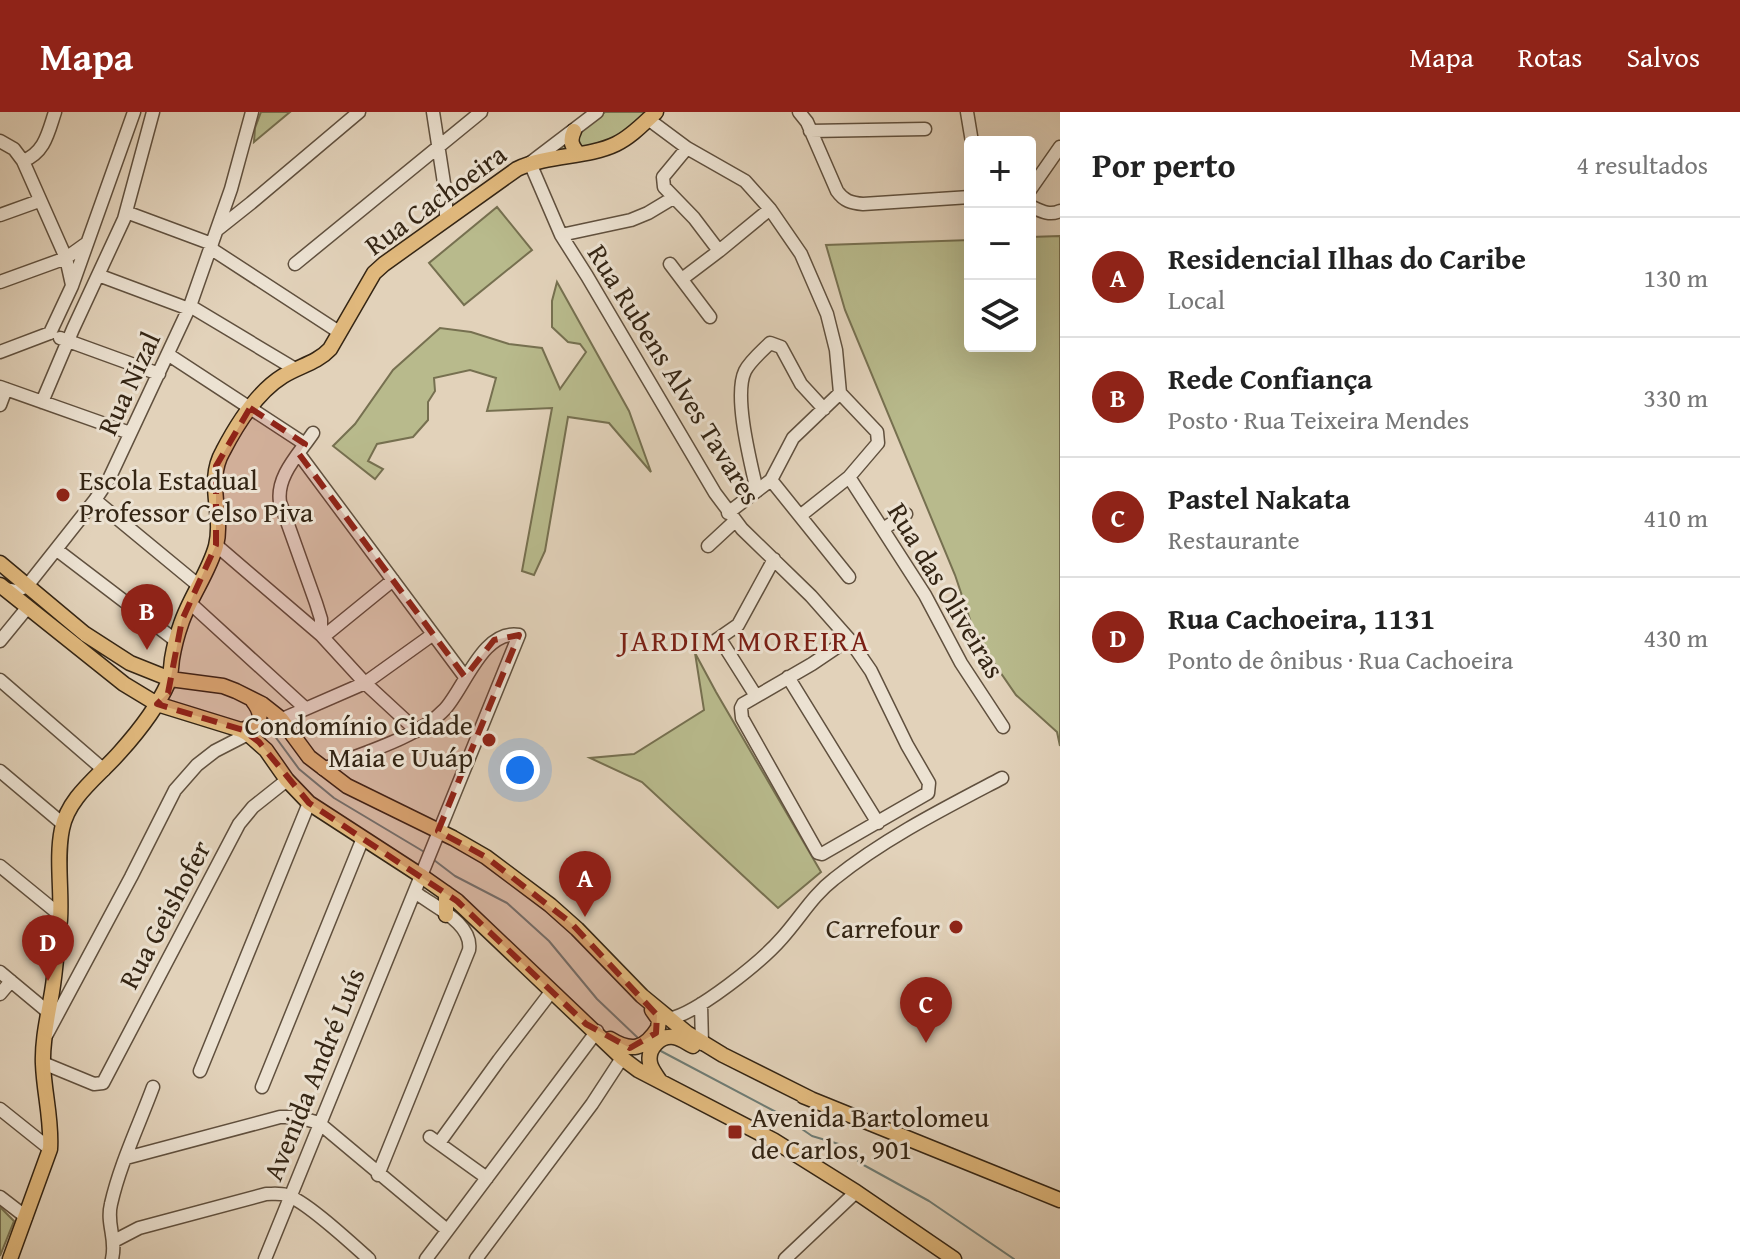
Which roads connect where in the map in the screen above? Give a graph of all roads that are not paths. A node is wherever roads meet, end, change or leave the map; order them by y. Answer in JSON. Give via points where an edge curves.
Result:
{"nodes":[{"id":1,"x":55,"y":112,"type":"edge"},
{"id":2,"x":134,"y":112,"type":"edge"},
{"id":3,"x":153,"y":112,"type":"edge"},
{"id":4,"x":252,"y":112,"type":"edge"},
{"id":5,"x":359,"y":112,"type":"edge"},
{"id":6,"x":433,"y":112,"type":"edge"},
{"id":7,"x":481,"y":112,"type":"edge"},
{"id":8,"x":597,"y":112,"type":"edge"},
{"id":9,"x":967,"y":112,"type":"edge"},
{"id":10,"x":652,"y":115,"type":"edge"},
{"id":11,"x":806,"y":119,"type":"edge"},
{"id":12,"x":925,"y":129,"type":"dead end"},
{"id":13,"x":574,"y":131,"type":"junction"},
{"id":14,"x":971,"y":136,"type":"edge"},
{"id":15,"x":0,"y":141,"type":"edge"},
{"id":16,"x":1060,"y":147,"type":"edge"},
{"id":17,"x":437,"y":148,"type":"junction"},
{"id":18,"x":687,"y":148,"type":"junction"},
{"id":19,"x":579,"y":154,"type":"junction"},
{"id":20,"x":23,"y":161,"type":"junction"},
{"id":21,"x":530,"y":163,"type":"junction"},
{"id":22,"x":1036,"y":181,"type":"edge"},
{"id":23,"x":231,"y":189,"type":"junction"},
{"id":24,"x":446,"y":196,"type":"junction"},
{"id":25,"x":964,"y":197,"type":"edge"},
{"id":26,"x":673,"y":198,"type":"junction"},
{"id":27,"x":39,"y":201,"type":"junction"},
{"id":28,"x":251,"y":203,"type":"junction"},
{"id":29,"x":468,"y":203,"type":"junction"},
{"id":30,"x":1034,"y":208,"type":"edge"},
{"id":31,"x":770,"y":209,"type":"junction"},
{"id":32,"x":1060,"y":211,"type":"edge"},
{"id":33,"x":126,"y":212,"type":"junction"},
{"id":34,"x":0,"y":215,"type":"edge"},
{"id":35,"x":446,"y":219,"type":"junction"},
{"id":36,"x":217,"y":230,"type":"junction"},
{"id":37,"x":561,"y":235,"type":"junction"},
{"id":38,"x":87,"y":243,"type":"junction"},
{"id":39,"x":211,"y":246,"type":"junction"},
{"id":40,"x":719,"y":251,"type":"junction"},
{"id":41,"x":66,"y":258,"type":"junction"},
{"id":42,"x":295,"y":264,"type":"dead end"},
{"id":43,"x":670,"y":264,"type":"dead end"},
{"id":44,"x":98,"y":275,"type":"junction"},
{"id":45,"x":682,"y":279,"type":"junction"},
{"id":46,"x":0,"y":282,"type":"edge"},
{"id":47,"x":72,"y":286,"type":"junction"},
{"id":48,"x":189,"y":308,"type":"junction"},
{"id":49,"x":710,"y":317,"type":"dead end"},
{"id":50,"x":339,"y":332,"type":"junction"},
{"id":51,"x":50,"y":333,"type":"junction"},
{"id":52,"x":67,"y":341,"type":"junction"},
{"id":53,"x":0,"y":352,"type":"edge"},
{"id":54,"x":169,"y":355,"type":"junction"},
{"id":55,"x":295,"y":369,"type":"junction"},
{"id":56,"x":159,"y":374,"type":"junction"},
{"id":57,"x":3,"y":388,"type":"edge"},
{"id":58,"x":840,"y":393,"type":"junction"},
{"id":59,"x":42,"y":402,"type":"junction"},
{"id":60,"x":0,"y":405,"type":"edge"},
{"id":61,"x":250,"y":408,"type":"junction"},
{"id":62,"x":824,"y":409,"type":"junction"},
{"id":63,"x":130,"y":433,"type":"junction"},
{"id":64,"x":305,"y":444,"type":"junction"},
{"id":65,"x":849,"y":477,"type":"junction"},
{"id":66,"x":771,"y":480,"type":"junction"},
{"id":67,"x":757,"y":491,"type":"junction"},
{"id":68,"x":95,"y":500,"type":"junction"},
{"id":69,"x":906,"y":514,"type":"dead end"},
{"id":70,"x":800,"y":516,"type":"junction"},
{"id":71,"x":732,"y":517,"type":"junction"},
{"id":72,"x":883,"y":529,"type":"junction"},
{"id":73,"x":216,"y":545,"type":"junction"},
{"id":74,"x":708,"y":546,"type":"dead end"},
{"id":75,"x":57,"y":550,"type":"junction"},
{"id":76,"x":774,"y":559,"type":"junction"},
{"id":77,"x":0,"y":563,"type":"edge"},
{"id":78,"x":849,"y":577,"type":"dead end"},
{"id":79,"x":393,"y":580,"type":"junction"},
{"id":80,"x":198,"y":585,"type":"junction"},
{"id":81,"x":27,"y":586,"type":"junction"},
{"id":82,"x":2,"y":587,"type":"edge"},
{"id":83,"x":190,"y":603,"type":"junction"},
{"id":84,"x":27,"y":608,"type":"junction"},
{"id":85,"x":432,"y":635,"type":"junction"},
{"id":86,"x":322,"y":636,"type":"junction"},
{"id":87,"x":849,"y":639,"type":"junction"},
{"id":88,"x":175,"y":640,"type":"junction"},
{"id":89,"x":0,"y":641,"type":"edge"},
{"id":90,"x":465,"y":677,"type":"junction"},
{"id":91,"x":788,"y":677,"type":"junction"},
{"id":92,"x":170,"y":679,"type":"junction"},
{"id":93,"x":0,"y":680,"type":"edge"},
{"id":94,"x":365,"y":683,"type":"junction"},
{"id":95,"x":124,"y":684,"type":"junction"},
{"id":96,"x":236,"y":691,"type":"junction"},
{"id":97,"x":756,"y":696,"type":"junction"},
{"id":98,"x":251,"y":698,"type":"junction"},
{"id":99,"x":157,"y":704,"type":"junction"},
{"id":100,"x":305,"y":708,"type":"junction"},
{"id":101,"x":281,"y":719,"type":"junction"},
{"id":102,"x":146,"y":720,"type":"junction"},
{"id":103,"x":1003,"y":727,"type":"dead end"},
{"id":104,"x":251,"y":728,"type":"junction"},
{"id":105,"x":417,"y":731,"type":"junction"},
{"id":106,"x":323,"y":769,"type":"junction"},
{"id":107,"x":104,"y":770,"type":"junction"},
{"id":108,"x":0,"y":771,"type":"edge"},
{"id":109,"x":1002,"y":778,"type":"dead end"},
{"id":110,"x":287,"y":780,"type":"junction"},
{"id":111,"x":309,"y":803,"type":"junction"},
{"id":112,"x":878,"y":823,"type":"junction"},
{"id":113,"x":63,"y":824,"type":"junction"},
{"id":114,"x":438,"y":831,"type":"junction"},
{"id":115,"x":363,"y":838,"type":"junction"},
{"id":116,"x":0,"y":866,"type":"edge"},
{"id":117,"x":423,"y":870,"type":"junction"},
{"id":118,"x":441,"y":890,"type":"junction"},
{"id":119,"x":419,"y":895,"type":"junction"},
{"id":120,"x":406,"y":908,"type":"junction"},
{"id":121,"x":60,"y":915,"type":"junction"},
{"id":122,"x":446,"y":915,"type":"junction"},
{"id":123,"x":55,"y":969,"type":"junction"},
{"id":124,"x":0,"y":972,"type":"edge"},
{"id":125,"x":77,"y":979,"type":"junction"},
{"id":126,"x":11,"y":981,"type":"junction"},
{"id":127,"x":551,"y":992,"type":"junction"},
{"id":128,"x":0,"y":994,"type":"edge"},
{"id":129,"x":642,"y":996,"type":"junction"},
{"id":130,"x":701,"y":1004,"type":"junction"},
{"id":131,"x":48,"y":1012,"type":"junction"},
{"id":132,"x":668,"y":1019,"type":"junction"},
{"id":133,"x":593,"y":1030,"type":"junction"},
{"id":134,"x":44,"y":1040,"type":"junction"},
{"id":135,"x":702,"y":1044,"type":"junction"},
{"id":136,"x":622,"y":1058,"type":"junction"},
{"id":137,"x":43,"y":1063,"type":"junction"},
{"id":138,"x":200,"y":1071,"type":"dead end"},
{"id":139,"x":660,"y":1081,"type":"junction"},
{"id":140,"x":153,"y":1087,"type":"dead end"},
{"id":141,"x":262,"y":1087,"type":"dead end"},
{"id":142,"x":811,"y":1099,"type":"junction"},
{"id":143,"x":0,"y":1109,"type":"edge"},
{"id":144,"x":319,"y":1123,"type":"junction"},
{"id":145,"x":50,"y":1149,"type":"junction"},
{"id":146,"x":126,"y":1158,"type":"junction"},
{"id":147,"x":378,"y":1175,"type":"junction"},
{"id":148,"x":487,"y":1178,"type":"junction"},
{"id":149,"x":856,"y":1192,"type":"junction"},
{"id":150,"x":289,"y":1195,"type":"junction"},
{"id":151,"x":0,"y":1197,"type":"edge"},
{"id":152,"x":1057,"y":1200,"type":"edge"},
{"id":153,"x":26,"y":1217,"type":"junction"},
{"id":154,"x":447,"y":1230,"type":"junction"},
{"id":155,"x":114,"y":1241,"type":"junction"},
{"id":156,"x":10,"y":1259,"type":"edge"},
{"id":157,"x":112,"y":1259,"type":"edge"},
{"id":158,"x":265,"y":1259,"type":"edge"},
{"id":159,"x":369,"y":1259,"type":"edge"},
{"id":160,"x":426,"y":1259,"type":"edge"},
{"id":161,"x":476,"y":1259,"type":"edge"},
{"id":162,"x":785,"y":1259,"type":"edge"},
{"id":163,"x":954,"y":1259,"type":"edge"}],
"edges":[{"from":1,"to":20,"type":"street","via":[[42,148]]},
{"from":2,"to":38,"type":"street"},
{"from":3,"to":33,"type":"street"},
{"from":4,"to":23,"type":"street","name":"Rua Nizal"},
{"from":5,"to":28,"type":"street"},
{"from":6,"to":17,"type":"street"},
{"from":7,"to":17,"type":"street"},
{"from":8,"to":13,"type":"street"},
{"from":9,"to":14,"type":"street"},
{"from":10,"to":18,"type":"street"},
{"from":10,"to":19,"type":"main road","name":"Rua Cachoeira","via":[[615,145]]},
{"from":11,"to":12,"type":"street"},
{"from":11,"to":25,"type":"street","via":[[837,191],[852,203]]},
{"from":13,"to":19,"type":"main road","via":[[571,141]]},
{"from":13,"to":21,"type":"street"},
{"from":15,"to":20,"type":"street"},
{"from":16,"to":22,"type":"street"},
{"from":17,"to":24,"type":"street"},
{"from":17,"to":42,"type":"street"},
{"from":18,"to":26,"type":"street","via":[[663,177]]},
{"from":18,"to":31,"type":"street","via":[[745,181]]},
{"from":19,"to":21,"type":"main road","name":"Rua Cachoeira"},
{"from":20,"to":27,"type":"street"},
{"from":21,"to":29,"type":"main road","name":"Rua Cachoeira"},
{"from":21,"to":37,"type":"street","name":"Rua Rubens Alves Tavares"},
{"from":23,"to":28,"type":"street"},
{"from":23,"to":36,"type":"street","name":"Rua Nizal"},
{"from":24,"to":29,"type":"street"},
{"from":24,"to":35,"type":"street"},
{"from":26,"to":37,"type":"street","via":[[631,220]]},
{"from":26,"to":40,"type":"street"},
{"from":27,"to":34,"type":"street"},
{"from":27,"to":41,"type":"street"},
{"from":28,"to":36,"type":"street"},
{"from":29,"to":35,"type":"main road","name":"Rua Cachoeira"},
{"from":30,"to":32,"type":"street","via":[[1047,214]]},
{"from":31,"to":40,"type":"street"},
{"from":31,"to":58,"type":"street","via":[[801,254],[827,314]]},
{"from":33,"to":39,"type":"street"},
{"from":33,"to":44,"type":"street"},
{"from":35,"to":50,"type":"main road","name":"Rua Cachoeira","via":[[374,273]]},
{"from":36,"to":39,"type":"street","name":"Rua Nizal"},
{"from":37,"to":71,"type":"street","name":"Rua Rubens Alves Tavares"},
{"from":38,"to":41,"type":"street"},
{"from":38,"to":47,"type":"street"},
{"from":39,"to":48,"type":"street","name":"Rua Nizal"},
{"from":39,"to":50,"type":"street"},
{"from":40,"to":45,"type":"street"},
{"from":41,"to":46,"type":"street"},
{"from":41,"to":47,"type":"street"},
{"from":43,"to":45,"type":"street"},
{"from":44,"to":48,"type":"street"},
{"from":44,"to":52,"type":"street"},
{"from":45,"to":49,"type":"street"},
{"from":47,"to":51,"type":"street"},
{"from":48,"to":54,"type":"street","name":"Rua Nizal"},
{"from":48,"to":55,"type":"street"},
{"from":50,"to":55,"type":"main road","name":"Rua Cachoeira","via":[[322,358]]},
{"from":51,"to":52,"type":"street"},
{"from":51,"to":53,"type":"street"},
{"from":52,"to":56,"type":"street"},
{"from":52,"to":59,"type":"street"},
{"from":54,"to":56,"type":"street","name":"Rua Nizal"},
{"from":54,"to":61,"type":"street"},
{"from":55,"to":61,"type":"main road","name":"Rua Cachoeira"},
{"from":56,"to":63,"type":"street","name":"Rua Nizal"},
{"from":57,"to":59,"type":"street"},
{"from":57,"to":60,"type":"street"},
{"from":58,"to":62,"type":"street"},
{"from":58,"to":65,"type":"street","via":[[877,432],[878,440]]},
{"from":59,"to":63,"type":"street"},
{"from":61,"to":64,"type":"street"},
{"from":61,"to":73,"type":"main road","name":"Rua Cachoeira","via":[[216,466]]},
{"from":62,"to":66,"type":"street","via":[[793,438]]},
{"from":62,"to":67,"type":"street","via":[[801,384],[781,347],[770,343],[746,368],[741,404]]},
{"from":63,"to":68,"type":"street","name":"Rua Nizal"},
{"from":64,"to":79,"type":"street"},
{"from":64,"to":86,"type":"street","via":[[278,493],[321,619]]},
{"from":65,"to":70,"type":"street"},
{"from":65,"to":72,"type":"street","name":"Rua das Oliveiras"},
{"from":66,"to":67,"type":"street"},
{"from":66,"to":70,"type":"street"},
{"from":67,"to":71,"type":"street"},
{"from":68,"to":75,"type":"street","name":"Rua Nizal"},
{"from":68,"to":80,"type":"street"},
{"from":69,"to":72,"type":"street"},
{"from":70,"to":78,"type":"street"},
{"from":71,"to":74,"type":"street"},
{"from":71,"to":76,"type":"street","name":"Rua Rubens Alves Tavares"},
{"from":72,"to":103,"type":"street","name":"Rua das Oliveiras"},
{"from":73,"to":80,"type":"main road","name":"Rua Cachoeira"},
{"from":73,"to":86,"type":"street"},
{"from":75,"to":81,"type":"street","name":"Rua Nizal"},
{"from":75,"to":88,"type":"street"},
{"from":76,"to":87,"type":"street","name":"Rua Rubens Alves Tavares"},
{"from":76,"to":97,"type":"street","via":[[738,625],[717,640]]},
{"from":77,"to":81,"type":"main road"},
{"from":79,"to":85,"type":"street"},
{"from":79,"to":86,"type":"street"},
{"from":80,"to":83,"type":"main road","name":"Rua Cachoeira"},
{"from":81,"to":82,"type":"street","via":[[16,591]]},
{"from":81,"to":92,"type":"main road","via":[[104,647]]},
{"from":82,"to":84,"type":"main road"},
{"from":83,"to":88,"type":"main road","name":"Rua Cachoeira"},
{"from":83,"to":100,"type":"street"},
{"from":84,"to":89,"type":"street"},
{"from":84,"to":95,"type":"main road"},
{"from":85,"to":90,"type":"street"},
{"from":85,"to":94,"type":"street"},
{"from":86,"to":94,"type":"street"},
{"from":87,"to":91,"type":"street"},
{"from":87,"to":112,"type":"street","name":"Rua Rubens Alves Tavares","via":[[929,783],[928,793]]},
{"from":88,"to":92,"type":"main road","name":"Rua Cachoeira"},
{"from":90,"to":105,"type":"street","via":[[444,710]]},
{"from":90,"to":114,"type":"street","name":"Avenida André Luís","via":[[494,640],[519,635]]},
{"from":91,"to":97,"type":"street"},
{"from":91,"to":112,"type":"street"},
{"from":92,"to":96,"type":"main road"},
{"from":92,"to":99,"type":"main road","name":"Rua Cachoeira"},
{"from":93,"to":107,"type":"street"},
{"from":94,"to":100,"type":"street"},
{"from":94,"to":105,"type":"street"},
{"from":95,"to":99,"type":"main road"},
{"from":95,"to":102,"type":"main road"},
{"from":96,"to":98,"type":"main road"},
{"from":96,"to":99,"type":"main road","via":[[177,690]]},
{"from":97,"to":112,"type":"street","via":[[743,704],[741,713],[818,853]]},
{"from":98,"to":101,"type":"main road"},
{"from":98,"to":104,"type":"main road","via":[[260,713]]},
{"from":99,"to":102,"type":"main road","name":"Rua Cachoeira"},
{"from":99,"to":104,"type":"main road"},
{"from":100,"to":101,"type":"street"},
{"from":101,"to":104,"type":"street"},
{"from":101,"to":106,"type":"main road"},
{"from":102,"to":107,"type":"main road","name":"Rua Cachoeira"},
{"from":104,"to":110,"type":"main road"},
{"from":104,"to":125,"type":"street","via":[[197,765],[175,790]]},
{"from":105,"to":106,"type":"street"},
{"from":106,"to":114,"type":"main road"},
{"from":107,"to":113,"type":"main road","name":"Rua Cachoeira","via":[[77,797]]},
{"from":108,"to":113,"type":"street"},
{"from":109,"to":130,"type":"street","via":[[888,841],[834,879],[765,956]]},
{"from":110,"to":111,"type":"main road"},
{"from":110,"to":137,"type":"street","name":"Rua Geishofer","via":[[239,824],[105,1080],[94,1084]]},
{"from":111,"to":115,"type":"main road"},
{"from":111,"to":138,"type":"street"},
{"from":113,"to":121,"type":"main road","name":"Rua Cachoeira"},
{"from":114,"to":117,"type":"street","name":"Avenida André Luís"},
{"from":114,"to":129,"type":"main road","via":[[486,857],[550,905]]},
{"from":115,"to":117,"type":"main road"},
{"from":115,"to":141,"type":"street"},
{"from":116,"to":121,"type":"street"},
{"from":117,"to":118,"type":"main road"},
{"from":117,"to":120,"type":"street","name":"Avenida André Luís"},
{"from":118,"to":119,"type":"street","name":"Avenida André Luís"},
{"from":118,"to":122,"type":"main road"},
{"from":118,"to":127,"type":"main road"},
{"from":119,"to":120,"type":"street","name":"Avenida André Luís"},
{"from":119,"to":122,"type":"street"},
{"from":120,"to":144,"type":"street","name":"Avenida André Luís"},
{"from":121,"to":123,"type":"main road","name":"Rua Cachoeira"},
{"from":122,"to":147,"type":"street","via":[[462,926],[469,950]]},
{"from":123,"to":125,"type":"street","via":[[66,980]]},
{"from":123,"to":131,"type":"main road","name":"Rua Cachoeira"},
{"from":124,"to":126,"type":"street"},
{"from":125,"to":134,"type":"street"},
{"from":126,"to":128,"type":"street"},
{"from":126,"to":131,"type":"street"},
{"from":127,"to":133,"type":"main road"},
{"from":127,"to":148,"type":"street","via":[[435,1140]]},
{"from":129,"to":132,"type":"main road"},
{"from":129,"to":133,"type":"main road","via":[[659,1024],[643,1045],[621,1046]]},
{"from":130,"to":132,"type":"street"},
{"from":130,"to":135,"type":"street"},
{"from":131,"to":134,"type":"main road","name":"Rua Cachoeira"},
{"from":132,"to":135,"type":"main road"},
{"from":133,"to":136,"type":"main road"},
{"from":133,"to":148,"type":"street"},
{"from":134,"to":137,"type":"main road","name":"Rua Cachoeira"},
{"from":135,"to":142,"type":"main road"},
{"from":136,"to":139,"type":"main road"},
{"from":136,"to":161,"type":"street"},
{"from":137,"to":145,"type":"main road","name":"Rua Cachoeira"},
{"from":139,"to":142,"type":"main road","via":[[650,1051],[662,1039],[674,1037],[736,1070]]},
{"from":139,"to":149,"type":"main road","via":[[773,1140]]},
{"from":140,"to":146,"type":"street"},
{"from":142,"to":152,"type":"main road"},
{"from":143,"to":145,"type":"street"},
{"from":144,"to":146,"type":"street","via":[[280,1117]]},
{"from":144,"to":147,"type":"street"},
{"from":144,"to":150,"type":"street","name":"Avenida André Luís"},
{"from":145,"to":153,"type":"main road","name":"Rua Cachoeira"},
{"from":146,"to":155,"type":"street","via":[[111,1204]]},
{"from":147,"to":154,"type":"street"},
{"from":148,"to":154,"type":"street"},
{"from":149,"to":162,"type":"street"},
{"from":149,"to":163,"type":"main road"},
{"from":150,"to":155,"type":"street","via":[[266,1194],[139,1228]]},
{"from":150,"to":158,"type":"street","name":"Avenida André Luís"},
{"from":150,"to":159,"type":"street"},
{"from":151,"to":153,"type":"street"},
{"from":153,"to":156,"type":"main road","name":"Rua Cachoeira"},
{"from":154,"to":160,"type":"street"},
{"from":155,"to":157,"type":"street"}]}
